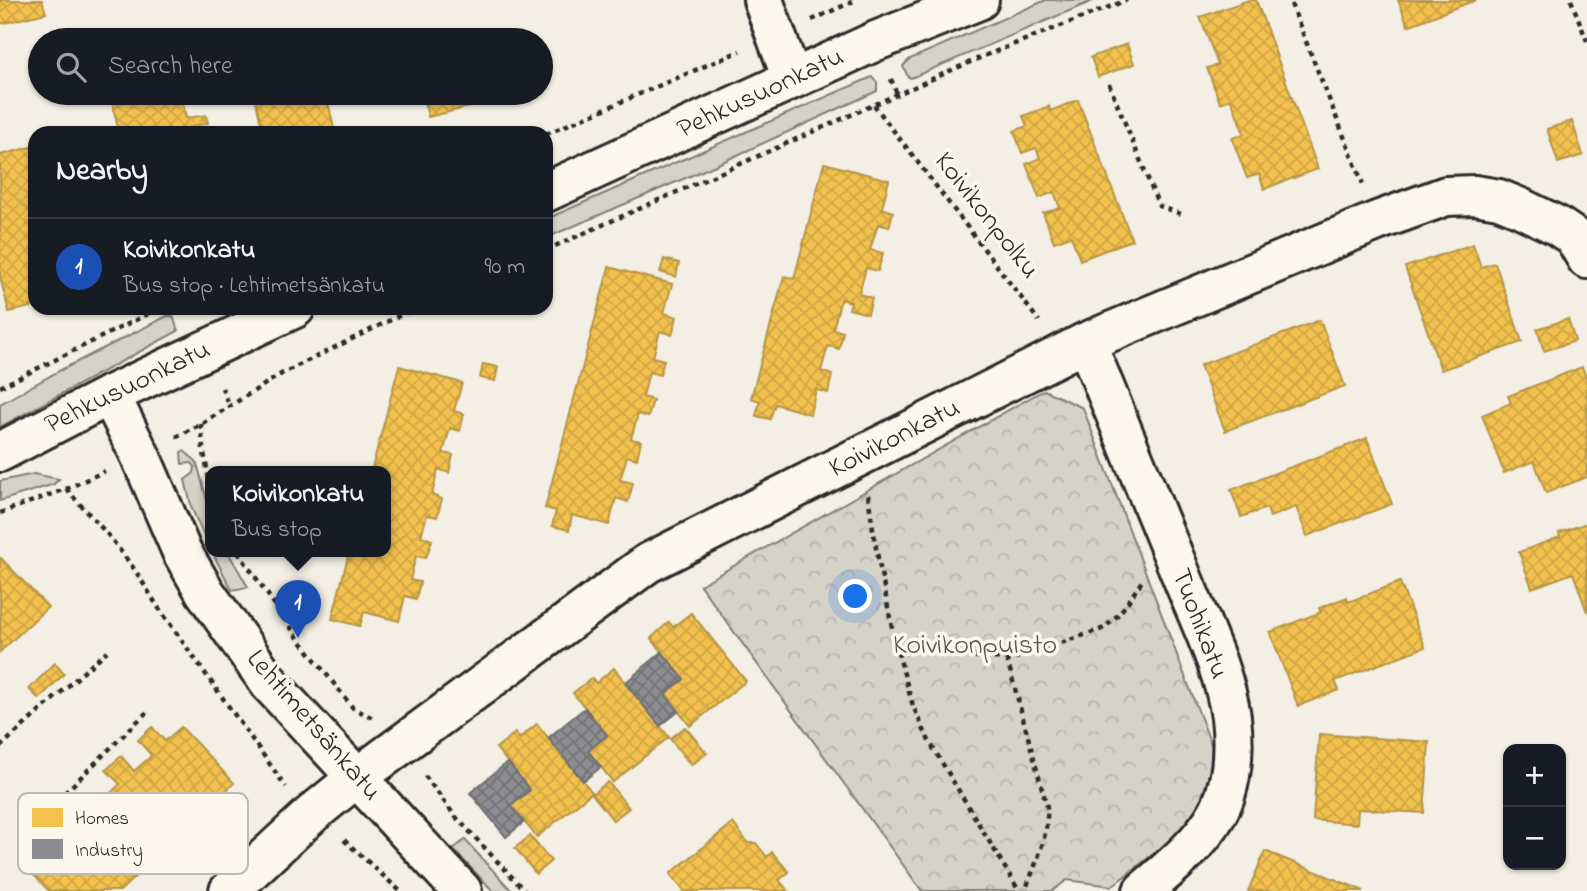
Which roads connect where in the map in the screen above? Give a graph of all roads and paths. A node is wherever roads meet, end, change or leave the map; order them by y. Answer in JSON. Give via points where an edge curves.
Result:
{"nodes":[{"id":1,"x":763,"y":0,"type":"edge"},
{"id":2,"x":856,"y":0,"type":"edge"},
{"id":3,"x":979,"y":0,"type":"edge"},
{"id":4,"x":1127,"y":0,"type":"edge"},
{"id":5,"x":1572,"y":0,"type":"edge"},
{"id":6,"x":1291,"y":4,"type":"dead end"},
{"id":7,"x":776,"y":36,"type":"junction"},
{"id":8,"x":1587,"y":41,"type":"edge"},
{"id":9,"x":792,"y":79,"type":"junction"},
{"id":10,"x":1110,"y":84,"type":"dead end"},
{"id":11,"x":874,"y":105,"type":"junction"},
{"id":12,"x":553,"y":131,"type":"edge"},
{"id":13,"x":553,"y":189,"type":"edge"},
{"id":14,"x":1184,"y":215,"type":"dead end"},
{"id":15,"x":1377,"y":221,"type":"junction"},
{"id":16,"x":553,"y":247,"type":"edge"},
{"id":17,"x":1587,"y":259,"type":"edge"},
{"id":18,"x":146,"y":315,"type":"edge"},
{"id":19,"x":280,"y":315,"type":"edge"},
{"id":20,"x":401,"y":315,"type":"edge"},
{"id":21,"x":1075,"y":347,"type":"junction"},
{"id":22,"x":0,"y":387,"type":"edge"},
{"id":23,"x":110,"y":395,"type":"junction"},
{"id":24,"x":201,"y":424,"type":"junction"},
{"id":25,"x":0,"y":452,"type":"edge"},
{"id":26,"x":140,"y":455,"type":"junction"},
{"id":27,"x":862,"y":456,"type":"junction"},
{"id":28,"x":207,"y":466,"type":"edge"},
{"id":29,"x":0,"y":513,"type":"edge"},
{"id":30,"x":1167,"y":542,"type":"junction"},
{"id":31,"x":895,"y":642,"type":"junction"},
{"id":32,"x":107,"y":651,"type":"dead end"},
{"id":33,"x":1007,"y":659,"type":"junction"},
{"id":34,"x":150,"y":709,"type":"dead end"},
{"id":35,"x":0,"y":747,"type":"edge"},
{"id":36,"x":356,"y":778,"type":"junction"},
{"id":37,"x":65,"y":793,"type":"edge"},
{"id":38,"x":248,"y":873,"type":"edge"},
{"id":39,"x":247,"y":874,"type":"edge"},
{"id":40,"x":229,"y":891,"type":"edge"},
{"id":41,"x":462,"y":891,"type":"edge"},
{"id":42,"x":1018,"y":891,"type":"edge"},
{"id":43,"x":1025,"y":891,"type":"edge"},
{"id":44,"x":1143,"y":891,"type":"edge"}],
"edges":[{"from":1,"to":7,"type":"street"},
{"from":2,"to":7,"type":"path"},
{"from":3,"to":9,"type":"street","name":"Pehkusuonkatu"},
{"from":4,"to":11,"type":"path"},
{"from":5,"to":8,"type":"path"},
{"from":6,"to":15,"type":"path"},
{"from":7,"to":9,"type":"street"},
{"from":7,"to":12,"type":"path"},
{"from":9,"to":13,"type":"street","name":"Pehkusuonkatu"},
{"from":10,"to":14,"type":"path","via":[[1159,206]]},
{"from":11,"to":16,"type":"path"},
{"from":11,"to":21,"type":"path","name":"Koivikonpolku"},
{"from":15,"to":17,"type":"street","name":"Koivikonkatu","via":[[1446,196],[1499,199],[1574,237]]},
{"from":15,"to":21,"type":"street","name":"Koivikonkatu"},
{"from":18,"to":22,"type":"path"},
{"from":19,"to":23,"type":"street","name":"Pehkusuonkatu"},
{"from":20,"to":24,"type":"path","via":[[283,373]]},
{"from":21,"to":27,"type":"street","name":"Koivikonkatu"},
{"from":21,"to":30,"type":"street","name":"Tuohikatu"},
{"from":23,"to":25,"type":"street","name":"Pehkusuonkatu"},
{"from":23,"to":26,"type":"street","name":"Lehtimetsänkatu"},
{"from":24,"to":26,"type":"path"},
{"from":24,"to":28,"type":"path"},
{"from":26,"to":29,"type":"path"},
{"from":26,"to":36,"type":"street","name":"Lehtimetsänkatu","via":[[182,552],[205,592],[270,684]]},
{"from":27,"to":31,"type":"path"},
{"from":27,"to":36,"type":"street","name":"Koivikonkatu","via":[[648,563]]},
{"from":30,"to":33,"type":"path","via":[[1112,623]]},
{"from":30,"to":44,"type":"street","name":"Tuohikatu","via":[[1222,684],[1232,747],[1224,796],[1214,819]]},
{"from":31,"to":33,"type":"path"},
{"from":31,"to":42,"type":"path","via":[[919,723]]},
{"from":32,"to":35,"type":"path"},
{"from":33,"to":43,"type":"path","via":[[1047,807],[1048,820]]},
{"from":34,"to":37,"type":"path"},
{"from":36,"to":38,"type":"street","name":"Koivikonkatu"},
{"from":36,"to":41,"type":"street","name":"Lehtimetsänkatu"},
{"from":39,"to":40,"type":"street","name":"Koivikonkatu"}]}
